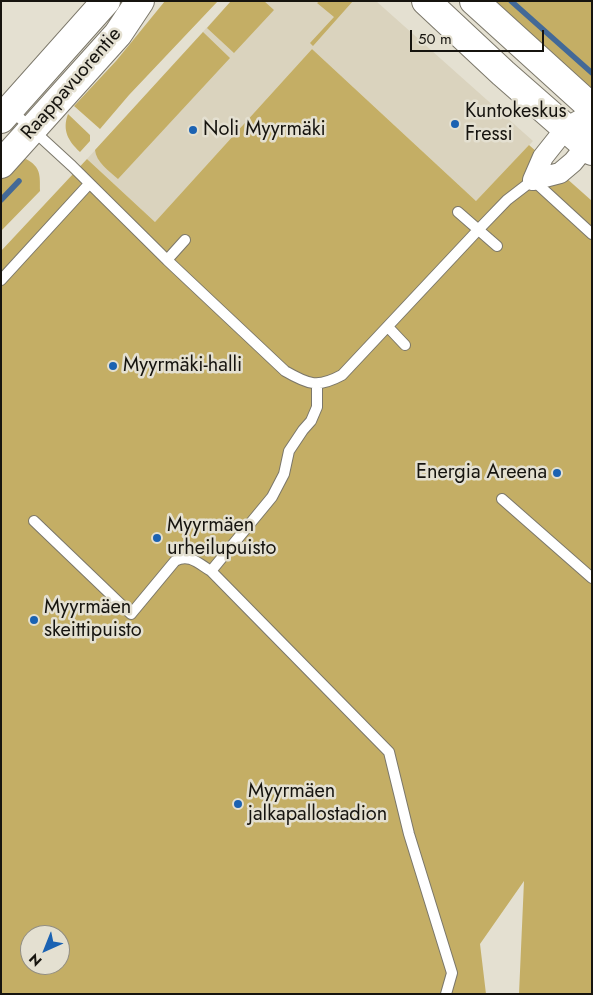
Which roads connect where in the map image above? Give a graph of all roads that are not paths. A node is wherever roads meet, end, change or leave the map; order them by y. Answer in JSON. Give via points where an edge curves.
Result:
{"nodes":[{"id":1,"x":106,"y":1,"type":"edge"},
{"id":2,"x":140,"y":1,"type":"edge"},
{"id":3,"x":426,"y":1,"type":"edge"},
{"id":4,"x":474,"y":1,"type":"edge"},
{"id":5,"x":592,"y":108,"type":"edge"},
{"id":6,"x":592,"y":113,"type":"edge"},
{"id":7,"x":6,"y":114,"type":"edge"},
{"id":8,"x":33,"y":130,"type":"junction"},
{"id":9,"x":584,"y":138,"type":"edge"},
{"id":10,"x":2,"y":161,"type":"edge"},
{"id":11,"x":533,"y":180,"type":"junction"},
{"id":12,"x":89,"y":184,"type":"junction"},
{"id":13,"x":458,"y":212,"type":"dead end"},
{"id":14,"x":479,"y":228,"type":"junction"},
{"id":15,"x":592,"y":234,"type":"edge"},
{"id":16,"x":184,"y":240,"type":"dead end"},
{"id":17,"x":497,"y":246,"type":"dead end"},
{"id":18,"x":166,"y":260,"type":"junction"},
{"id":19,"x":1,"y":280,"type":"edge"},
{"id":20,"x":388,"y":326,"type":"junction"},
{"id":21,"x":405,"y":345,"type":"dead end"},
{"id":22,"x":317,"y":384,"type":"junction"},
{"id":23,"x":502,"y":499,"type":"dead end"},
{"id":24,"x":34,"y":521,"type":"dead end"},
{"id":25,"x":211,"y":571,"type":"junction"},
{"id":26,"x":592,"y":578,"type":"edge"},
{"id":27,"x":446,"y":994,"type":"edge"}],
"edges":[{"from":1,"to":7,"type":"main road","name":"Raappavuorentie"},
{"from":2,"to":8,"type":"main road","name":"Raappavuorentie","via":[[118,34]]},
{"from":3,"to":9,"type":"main road","via":[[503,73]]},
{"from":4,"to":5,"type":"main road"},
{"from":6,"to":9,"type":"street"},
{"from":7,"to":8,"type":"lane"},
{"from":8,"to":10,"type":"main road","name":"Raappavuorentie"},
{"from":8,"to":12,"type":"lane"},
{"from":9,"to":11,"type":"street","via":[[543,157]]},
{"from":9,"to":11,"type":"street","via":[[573,162],[560,173]]},
{"from":11,"to":14,"type":"lane"},
{"from":11,"to":15,"type":"lane"},
{"from":12,"to":18,"type":"lane"},
{"from":12,"to":19,"type":"lane"},
{"from":13,"to":14,"type":"lane"},
{"from":14,"to":17,"type":"lane"},
{"from":14,"to":20,"type":"lane"},
{"from":16,"to":18,"type":"lane"},
{"from":18,"to":22,"type":"lane","via":[[285,371]]},
{"from":20,"to":21,"type":"lane"},
{"from":20,"to":22,"type":"lane","via":[[342,375],[328,383]]},
{"from":22,"to":25,"type":"lane","via":[[317,407],[289,451],[284,474],[272,497]]},
{"from":23,"to":26,"type":"lane"},
{"from":24,"to":25,"type":"lane","via":[[131,614],[175,561],[182,557]]},
{"from":25,"to":27,"type":"lane","via":[[389,752],[409,834],[452,973]]}]}
